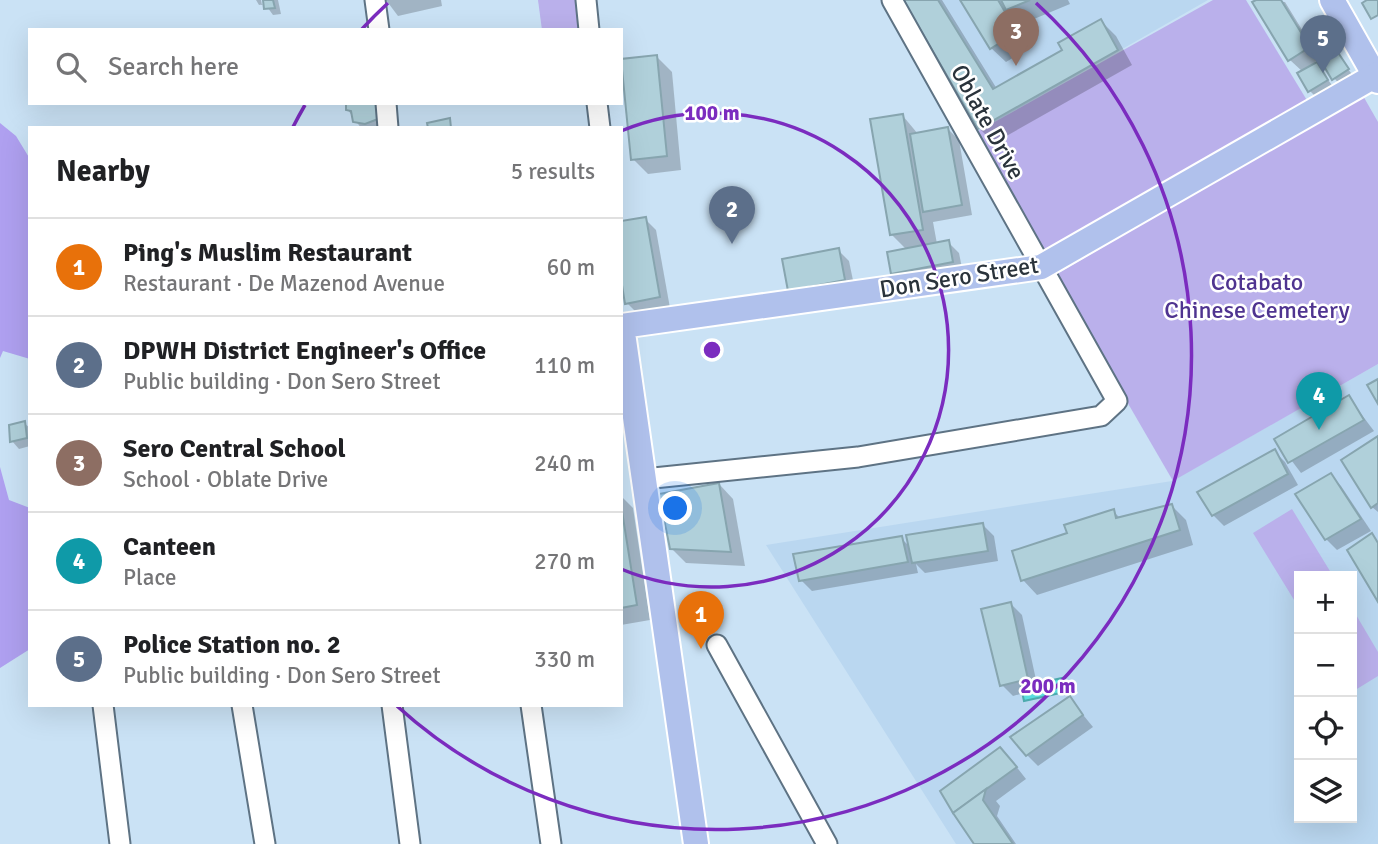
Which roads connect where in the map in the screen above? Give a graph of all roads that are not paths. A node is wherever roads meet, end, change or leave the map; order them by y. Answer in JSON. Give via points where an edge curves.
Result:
{"nodes":[{"id":1,"x":375,"y":0,"type":"edge"},
{"id":2,"x":586,"y":0,"type":"edge"},
{"id":3,"x":892,"y":0,"type":"edge"},
{"id":4,"x":1332,"y":0,"type":"edge"},
{"id":5,"x":379,"y":28,"type":"edge"},
{"id":6,"x":589,"y":28,"type":"edge"},
{"id":7,"x":1377,"y":77,"type":"edge"},
{"id":8,"x":386,"y":105,"type":"edge"},
{"id":9,"x":597,"y":105,"type":"edge"},
{"id":10,"x":388,"y":126,"type":"edge"},
{"id":11,"x":600,"y":126,"type":"edge"},
{"id":12,"x":1041,"y":267,"type":"junction"},
{"id":13,"x":623,"y":321,"type":"edge"},
{"id":14,"x":623,"y":328,"type":"edge"},
{"id":15,"x":644,"y":479,"type":"junction"},
{"id":16,"x":717,"y":645,"type":"dead end"},
{"id":17,"x":103,"y":707,"type":"edge"},
{"id":18,"x":242,"y":707,"type":"edge"},
{"id":19,"x":392,"y":707,"type":"edge"},
{"id":20,"x":531,"y":707,"type":"edge"},
{"id":21,"x":120,"y":844,"type":"edge"},
{"id":22,"x":265,"y":844,"type":"edge"},
{"id":23,"x":410,"y":844,"type":"edge"},
{"id":24,"x":551,"y":844,"type":"edge"},
{"id":25,"x":696,"y":844,"type":"edge"},
{"id":26,"x":827,"y":844,"type":"edge"}],
"edges":[{"from":1,"to":5,"type":"street"},
{"from":2,"to":6,"type":"street"},
{"from":3,"to":12,"type":"street","name":"Oblate Drive"},
{"from":4,"to":7,"type":"main road"},
{"from":7,"to":12,"type":"main road","name":"Don Sero Street"},
{"from":8,"to":10,"type":"street"},
{"from":9,"to":11,"type":"street"},
{"from":12,"to":13,"type":"main road","name":"Don Sero Street"},
{"from":12,"to":15,"type":"street","name":"Oblate Drive","via":[[1117,401],[1101,416],[858,457]]},
{"from":14,"to":15,"type":"main road"},
{"from":15,"to":25,"type":"main road"},
{"from":16,"to":26,"type":"street"},
{"from":17,"to":21,"type":"street"},
{"from":18,"to":22,"type":"street"},
{"from":19,"to":23,"type":"street"},
{"from":20,"to":24,"type":"street"}]}
